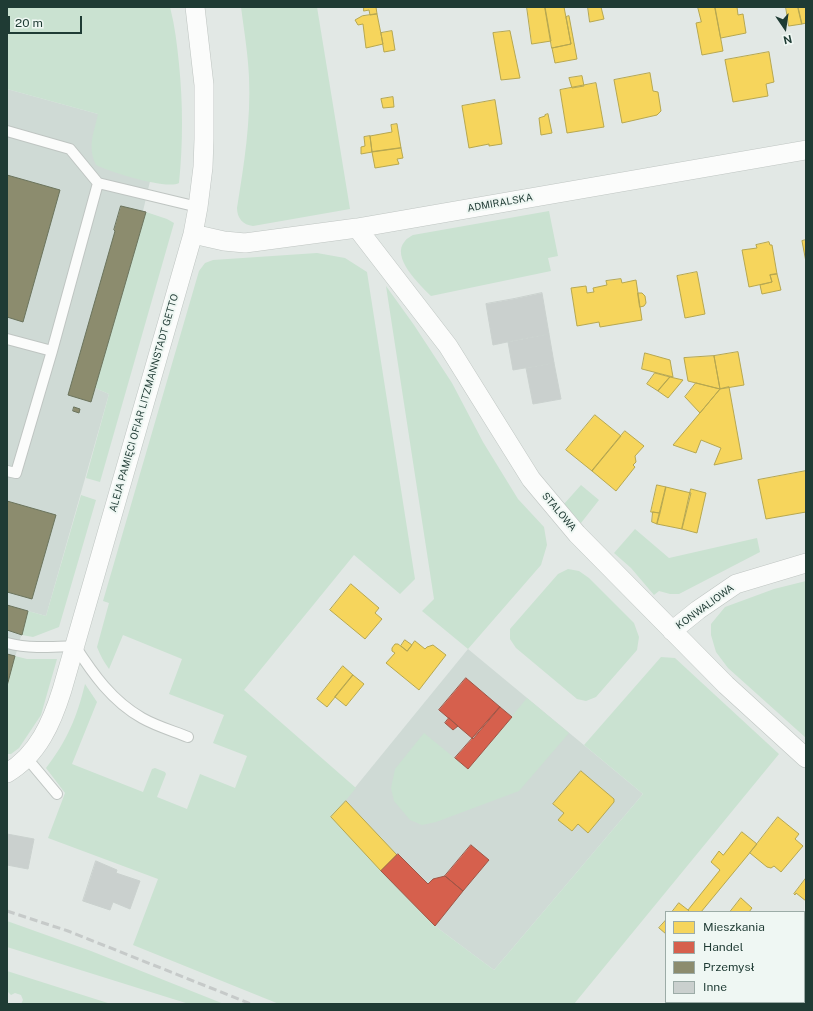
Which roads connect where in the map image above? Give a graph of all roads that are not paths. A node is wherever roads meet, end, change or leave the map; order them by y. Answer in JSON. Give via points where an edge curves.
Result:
{"nodes":[{"id":1,"x":195,"y":8,"type":"edge"},
{"id":2,"x":7,"y":131,"type":"edge"},
{"id":3,"x":806,"y":150,"type":"edge"},
{"id":4,"x":98,"y":183,"type":"junction"},
{"id":5,"x":198,"y":207,"type":"junction"},
{"id":6,"x":357,"y":228,"type":"junction"},
{"id":7,"x":193,"y":234,"type":"junction"},
{"id":8,"x":7,"y":339,"type":"edge"},
{"id":9,"x":52,"y":351,"type":"junction"},
{"id":10,"x":7,"y":471,"type":"edge"},
{"id":11,"x":806,"y":563,"type":"edge"},
{"id":12,"x":672,"y":631,"type":"junction"},
{"id":13,"x":7,"y":642,"type":"edge"},
{"id":14,"x":75,"y":646,"type":"junction"},
{"id":15,"x":188,"y":737,"type":"dead end"},
{"id":16,"x":26,"y":757,"type":"junction"},
{"id":17,"x":806,"y":758,"type":"edge"},
{"id":18,"x":7,"y":773,"type":"edge"},
{"id":19,"x":57,"y":794,"type":"dead end"}],
"edges":[{"from":1,"to":5,"type":"street","name":"ALEJA PAMIĘCI OFIAR LITZMANNSTADT GETTO","via":[[204,111],[203,167]]},
{"from":2,"to":4,"type":"lane","via":[[70,149]]},
{"from":3,"to":6,"type":"street","name":"ADMIRALSKA"},
{"from":4,"to":5,"type":"lane"},
{"from":4,"to":9,"type":"lane"},
{"from":5,"to":7,"type":"street","name":"ALEJA PAMIĘCI OFIAR LITZMANNSTADT GETTO"},
{"from":6,"to":7,"type":"street","name":"ADMIRALSKA","via":[[245,243]]},
{"from":6,"to":12,"type":"street","name":"STALOWA","via":[[448,346],[530,479],[583,541]]},
{"from":7,"to":14,"type":"street","name":"ALEJA PAMIĘCI OFIAR LITZMANNSTADT GETTO"},
{"from":8,"to":9,"type":"lane"},
{"from":9,"to":10,"type":"lane","via":[[16,473]]},
{"from":11,"to":12,"type":"street","name":"KONWALIOWA","via":[[736,584]]},
{"from":12,"to":17,"type":"street","name":"STALOWA","via":[[726,685]]},
{"from":13,"to":14,"type":"lane","via":[[39,648]]},
{"from":14,"to":15,"type":"lane","via":[[105,688],[121,705],[143,719]]},
{"from":14,"to":16,"type":"street","name":"ALEJA PAMIĘCI OFIAR LITZMANNSTADT GETTO","via":[[54,715],[36,747]]},
{"from":16,"to":18,"type":"street","name":"ALEJA PAMIĘCI OFIAR LITZMANNSTADT GETTO"},
{"from":16,"to":19,"type":"lane"}]}
